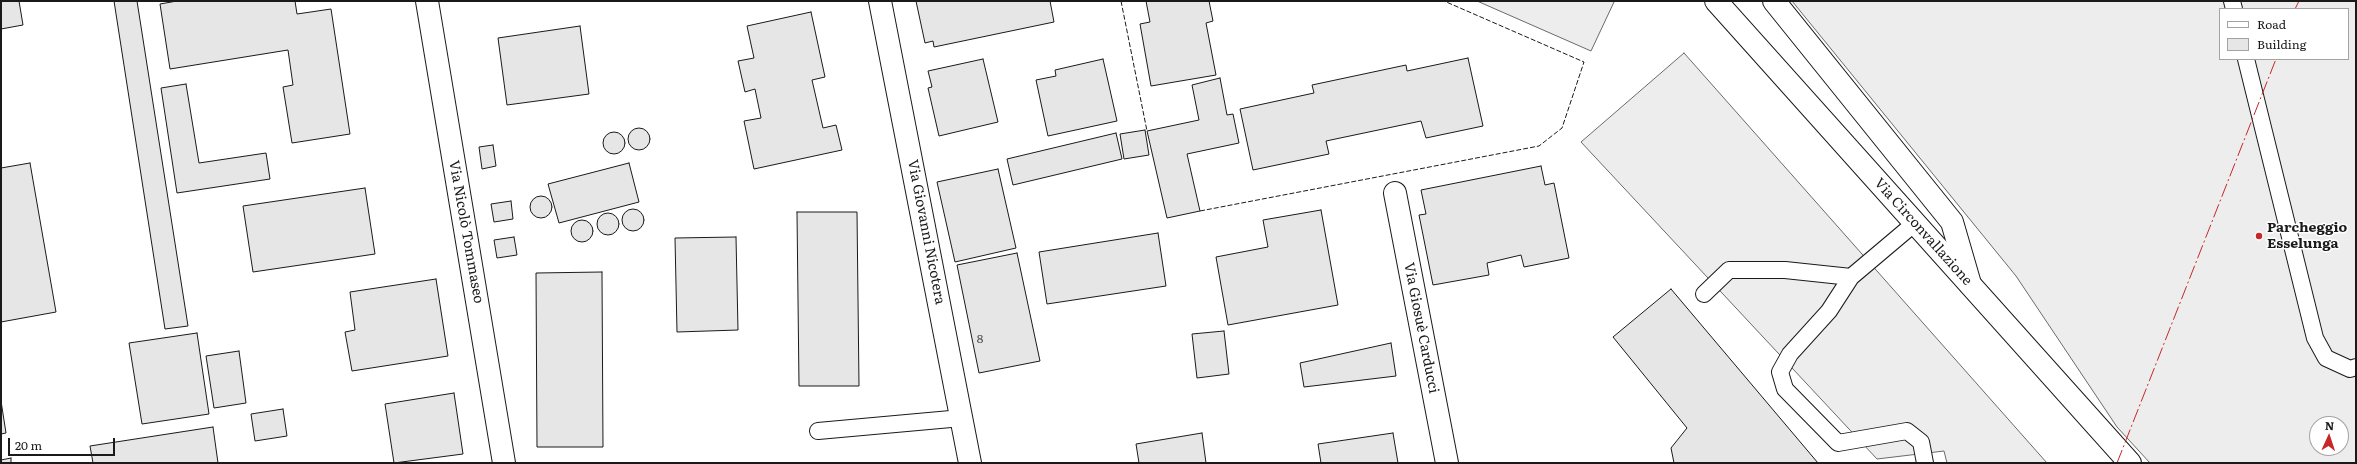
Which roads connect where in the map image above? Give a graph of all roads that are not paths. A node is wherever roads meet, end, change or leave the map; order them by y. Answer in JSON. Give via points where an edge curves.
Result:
{"nodes":[{"id":1,"x":427,"y":1,"type":"edge"},
{"id":2,"x":880,"y":1,"type":"edge"},
{"id":3,"x":1716,"y":1,"type":"edge"},
{"id":4,"x":1774,"y":1,"type":"edge"},
{"id":5,"x":2246,"y":60,"type":"edge"},
{"id":6,"x":1395,"y":193,"type":"dead end"},
{"id":7,"x":1915,"y":223,"type":"junction"},
{"id":8,"x":1851,"y":277,"type":"junction"},
{"id":9,"x":1970,"y":284,"type":"junction"},
{"id":10,"x":1704,"y":294,"type":"dead end"},
{"id":11,"x":2356,"y":367,"type":"edge"},
{"id":12,"x":962,"y":418,"type":"junction"},
{"id":13,"x":818,"y":430,"type":"dead end"},
{"id":14,"x":504,"y":463,"type":"edge"},
{"id":15,"x":970,"y":463,"type":"edge"},
{"id":16,"x":1447,"y":463,"type":"edge"},
{"id":17,"x":1924,"y":463,"type":"edge"},
{"id":18,"x":2130,"y":463,"type":"edge"}],
"edges":[{"from":1,"to":14,"type":"street","name":"Via Nicolò Tommaseo"},
{"from":2,"to":12,"type":"street","name":"Via Giovanni Nicotera"},
{"from":3,"to":7,"type":"street","name":"Via Circonvallazione"},
{"from":4,"to":9,"type":"street","via":[[1952,222]]},
{"from":5,"to":11,"type":"lane","via":[[2315,338],[2326,358],[2350,369]]},
{"from":6,"to":16,"type":"street","name":"Via Giosuè Carducci"},
{"from":7,"to":8,"type":"lane"},
{"from":7,"to":9,"type":"street","name":"Via Circonvallazione"},
{"from":8,"to":10,"type":"lane","via":[[1785,270],[1729,270]]},
{"from":8,"to":17,"type":"lane","via":[[1829,311],[1790,354],[1780,372],[1786,389],[1838,443],[1907,431],[1921,442]]},
{"from":9,"to":18,"type":"street","name":"Via Circonvallazione"},
{"from":12,"to":13,"type":"lane"},
{"from":12,"to":15,"type":"street","name":"Via Giovanni Nicotera"}]}
